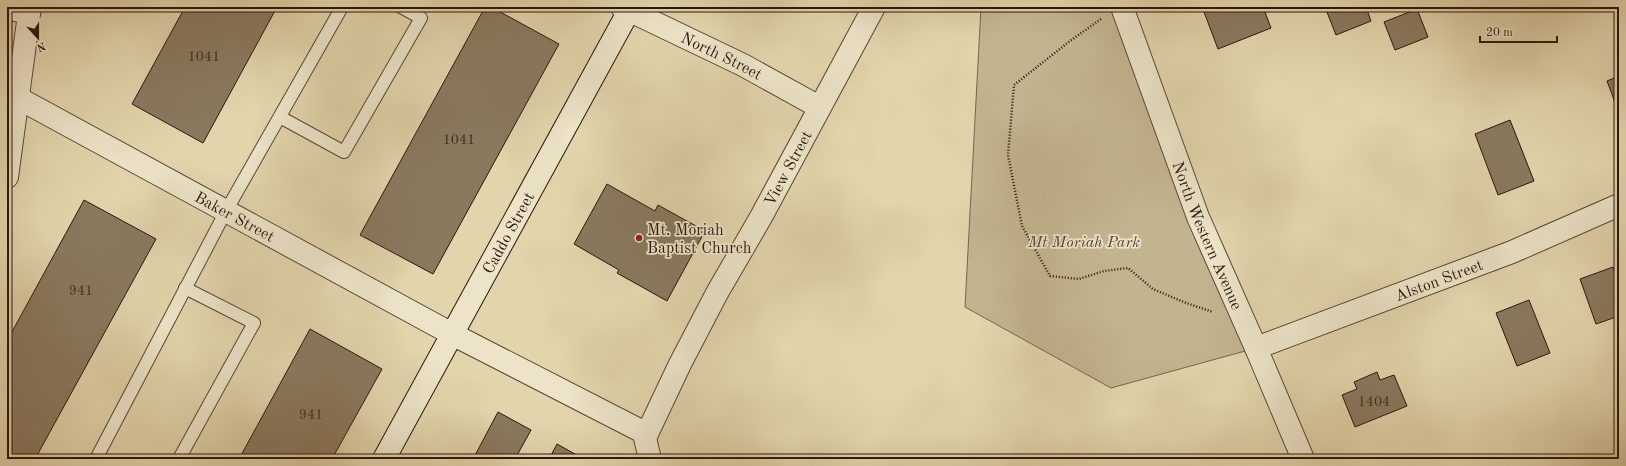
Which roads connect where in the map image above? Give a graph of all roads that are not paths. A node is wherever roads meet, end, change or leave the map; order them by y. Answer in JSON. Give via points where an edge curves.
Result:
{"nodes":[{"id":1,"x":342,"y":7,"type":"edge"},
{"id":2,"x":401,"y":7,"type":"edge"},
{"id":3,"x":874,"y":7,"type":"edge"},
{"id":4,"x":627,"y":8,"type":"edge"},
{"id":5,"x":1114,"y":11,"type":"edge"},
{"id":6,"x":29,"y":12,"type":"edge"},
{"id":7,"x":7,"y":14,"type":"edge"},
{"id":8,"x":18,"y":98,"type":"junction"},
{"id":9,"x":819,"y":107,"type":"junction"},
{"id":10,"x":280,"y":117,"type":"junction"},
{"id":11,"x":7,"y":177,"type":"edge"},
{"id":12,"x":1619,"y":205,"type":"edge"},
{"id":13,"x":226,"y":211,"type":"junction"},
{"id":14,"x":185,"y":288,"type":"junction"},
{"id":15,"x":452,"y":334,"type":"junction"},
{"id":16,"x":1256,"y":348,"type":"junction"},
{"id":17,"x":648,"y":434,"type":"junction"},
{"id":18,"x":96,"y":459,"type":"edge"},
{"id":19,"x":179,"y":459,"type":"edge"},
{"id":20,"x":384,"y":459,"type":"edge"},
{"id":21,"x":650,"y":459,"type":"edge"},
{"id":22,"x":1303,"y":459,"type":"edge"}],
"edges":[{"from":1,"to":10,"type":"lane"},
{"from":2,"to":10,"type":"lane","via":[[421,18],[344,152]]},
{"from":3,"to":9,"type":"street","name":"View Street"},
{"from":4,"to":9,"type":"street","name":"North Street","via":[[743,65]]},
{"from":4,"to":15,"type":"street","name":"Caddo Street"},
{"from":5,"to":16,"type":"street","name":"North Western Avenue"},
{"from":6,"to":7,"type":"lane"},
{"from":6,"to":8,"type":"street"},
{"from":8,"to":11,"type":"street"},
{"from":8,"to":13,"type":"street","name":"Baker Street"},
{"from":9,"to":17,"type":"street","name":"View Street","via":[[761,217],[716,294]]},
{"from":10,"to":13,"type":"lane"},
{"from":12,"to":16,"type":"street","name":"Alston Street","via":[[1512,252]]},
{"from":13,"to":14,"type":"lane"},
{"from":13,"to":15,"type":"street","name":"Baker Street"},
{"from":14,"to":18,"type":"lane"},
{"from":14,"to":19,"type":"lane","via":[[254,323]]},
{"from":15,"to":17,"type":"street","name":"Baker Street"},
{"from":15,"to":20,"type":"street","name":"Caddo Street"},
{"from":16,"to":22,"type":"street","name":"North Western Avenue"},
{"from":17,"to":21,"type":"street","name":"View Street","via":[[646,438]]}]}
